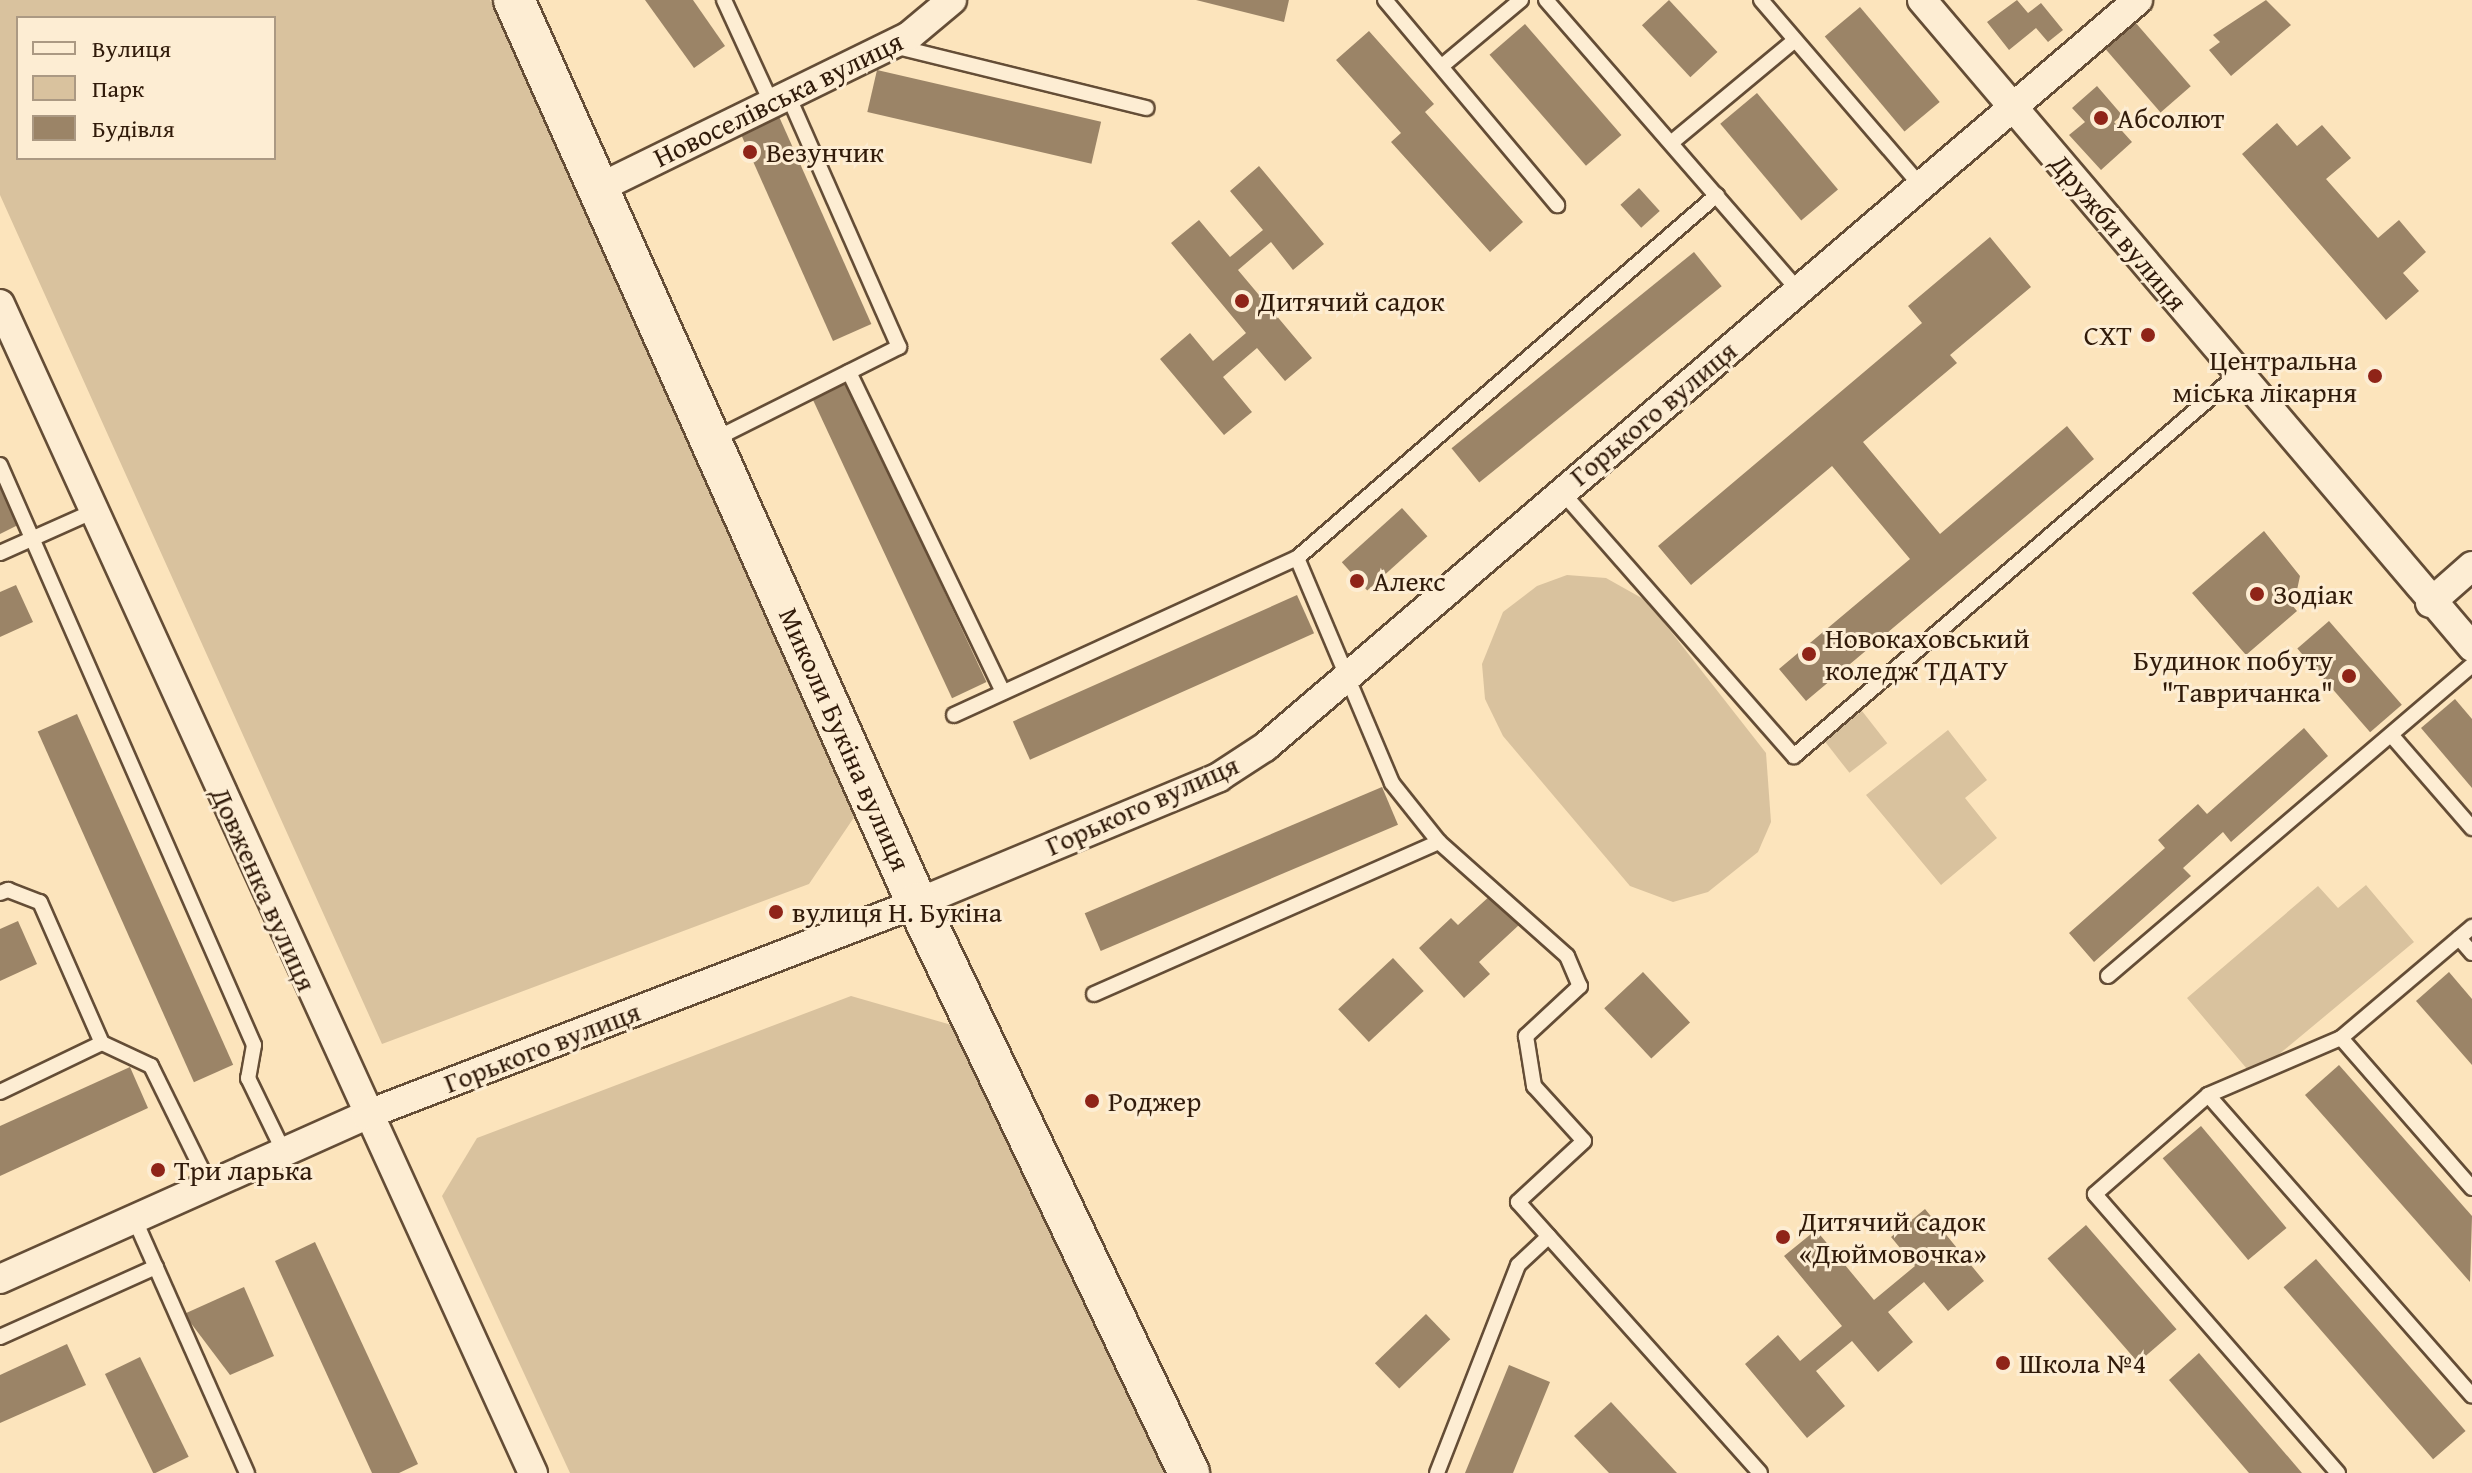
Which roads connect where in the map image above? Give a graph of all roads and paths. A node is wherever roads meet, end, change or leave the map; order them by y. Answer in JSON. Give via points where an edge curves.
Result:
{"nodes":[{"id":1,"x":514,"y":0,"type":"edge"},
{"id":2,"x":724,"y":0,"type":"edge"},
{"id":3,"x":952,"y":0,"type":"edge"},
{"id":4,"x":1385,"y":0,"type":"edge"},
{"id":5,"x":1521,"y":0,"type":"edge"},
{"id":6,"x":1546,"y":0,"type":"edge"},
{"id":7,"x":1761,"y":0,"type":"edge"},
{"id":8,"x":1922,"y":0,"type":"edge"},
{"id":9,"x":2138,"y":0,"type":"edge"},
{"id":10,"x":1795,"y":40,"type":"junction"},
{"id":11,"x":889,"y":45,"type":"junction"},
{"id":12,"x":1442,"y":66,"type":"junction"},
{"id":13,"x":778,"y":96,"type":"junction"},
{"id":14,"x":1147,"y":108,"type":"dead end"},
{"id":15,"x":2015,"y":109,"type":"junction"},
{"id":16,"x":1671,"y":143,"type":"junction"},
{"id":17,"x":1922,"y":187,"type":"junction"},
{"id":18,"x":599,"y":188,"type":"junction"},
{"id":19,"x":1717,"y":195,"type":"junction"},
{"id":20,"x":1557,"y":205,"type":"dead end"},
{"id":21,"x":1799,"y":291,"type":"junction"},
{"id":22,"x":0,"y":304,"type":"edge"},
{"id":23,"x":849,"y":372,"type":"junction"},
{"id":24,"x":2238,"y":374,"type":"junction"},
{"id":25,"x":713,"y":440,"type":"junction"},
{"id":26,"x":0,"y":465,"type":"edge"},
{"id":27,"x":1560,"y":491,"type":"junction"},
{"id":28,"x":92,"y":512,"type":"junction"},
{"id":29,"x":33,"y":538,"type":"junction"},
{"id":30,"x":0,"y":553,"type":"edge"},
{"id":31,"x":1297,"y":558,"type":"junction"},
{"id":32,"x":2472,"y":566,"type":"edge"},
{"id":33,"x":2430,"y":603,"type":"junction"},
{"id":34,"x":2472,"y":647,"type":"edge"},
{"id":35,"x":2472,"y":665,"type":"edge"},
{"id":36,"x":1344,"y":677,"type":"junction"},
{"id":37,"x":1003,"y":692,"type":"junction"},
{"id":38,"x":954,"y":715,"type":"dead end"},
{"id":39,"x":2392,"y":736,"type":"junction"},
{"id":40,"x":2472,"y":828,"type":"edge"},
{"id":41,"x":1439,"y":842,"type":"junction"},
{"id":42,"x":0,"y":893,"type":"edge"},
{"id":43,"x":917,"y":903,"type":"junction"},
{"id":44,"x":2472,"y":927,"type":"edge"},
{"id":45,"x":2459,"y":938,"type":"junction"},
{"id":46,"x":2472,"y":953,"type":"edge"},
{"id":47,"x":2108,"y":976,"type":"dead end"},
{"id":48,"x":1094,"y":994,"type":"dead end"},
{"id":49,"x":2341,"y":1038,"type":"junction"},
{"id":50,"x":102,"y":1043,"type":"junction"},
{"id":51,"x":0,"y":1092,"type":"edge"},
{"id":52,"x":2208,"y":1095,"type":"junction"},
{"id":53,"x":366,"y":1115,"type":"junction"},
{"id":54,"x":284,"y":1152,"type":"junction"},
{"id":55,"x":209,"y":1184,"type":"junction"},
{"id":56,"x":2472,"y":1188,"type":"edge"},
{"id":57,"x":134,"y":1218,"type":"junction"},
{"id":58,"x":1549,"y":1236,"type":"junction"},
{"id":59,"x":156,"y":1267,"type":"junction"},
{"id":60,"x":0,"y":1279,"type":"edge"},
{"id":61,"x":0,"y":1337,"type":"edge"},
{"id":62,"x":2472,"y":1395,"type":"edge"},
{"id":63,"x":241,"y":1471,"type":"edge"},
{"id":64,"x":533,"y":1473,"type":"edge"},
{"id":65,"x":1189,"y":1473,"type":"edge"},
{"id":66,"x":1437,"y":1473,"type":"edge"},
{"id":67,"x":1760,"y":1473,"type":"edge"},
{"id":68,"x":2338,"y":1473,"type":"edge"}],
"edges":[{"from":1,"to":18,"type":"street","name":"Миколи Букіна вулиця"},
{"from":2,"to":13,"type":"lane"},
{"from":3,"to":11,"type":"street","name":"Новоселівська вулиця"},
{"from":4,"to":12,"type":"lane"},
{"from":5,"to":12,"type":"lane"},
{"from":6,"to":16,"type":"lane"},
{"from":7,"to":10,"type":"lane"},
{"from":8,"to":15,"type":"street","name":"Дружби вулиця"},
{"from":9,"to":15,"type":"street","name":"Горького вулиця"},
{"from":10,"to":16,"type":"lane"},
{"from":10,"to":17,"type":"lane"},
{"from":11,"to":13,"type":"street","name":"Новоселівська вулиця"},
{"from":11,"to":14,"type":"lane"},
{"from":12,"to":20,"type":"lane"},
{"from":13,"to":18,"type":"street","name":"Новоселівська вулиця"},
{"from":13,"to":23,"type":"lane","via":[[899,347]]},
{"from":15,"to":17,"type":"street","name":"Горького вулиця"},
{"from":15,"to":24,"type":"street","name":"Дружби вулиця"},
{"from":16,"to":19,"type":"lane"},
{"from":17,"to":21,"type":"street","name":"Горького вулиця"},
{"from":18,"to":25,"type":"street","name":"Миколи Букіна вулиця"},
{"from":19,"to":21,"type":"lane"},
{"from":19,"to":31,"type":"lane"},
{"from":21,"to":27,"type":"street","name":"Горького вулиця"},
{"from":22,"to":28,"type":"street","name":"Довженка вулиця"},
{"from":23,"to":25,"type":"lane"},
{"from":23,"to":37,"type":"lane"},
{"from":24,"to":27,"type":"lane","via":[[1794,756]]},
{"from":24,"to":33,"type":"street","name":"Дружби вулиця"},
{"from":25,"to":43,"type":"street","name":"Миколи Букіна вулиця"},
{"from":26,"to":29,"type":"lane"},
{"from":27,"to":36,"type":"street","name":"Горького вулиця"},
{"from":28,"to":29,"type":"lane"},
{"from":28,"to":53,"type":"street","name":"Довженка вулиця"},
{"from":29,"to":30,"type":"lane"},
{"from":29,"to":54,"type":"lane","via":[[254,1045],[248,1078]]},
{"from":31,"to":36,"type":"lane"},
{"from":31,"to":37,"type":"lane"},
{"from":32,"to":33,"type":"street"},
{"from":33,"to":34,"type":"street","name":"Дружби вулиця"},
{"from":35,"to":39,"type":"lane"},
{"from":36,"to":41,"type":"lane","via":[[1392,783]]},
{"from":36,"to":43,"type":"street","name":"Горького вулиця","via":[[1265,747],[1219,777]]},
{"from":37,"to":38,"type":"lane"},
{"from":39,"to":40,"type":"lane"},
{"from":39,"to":47,"type":"lane"},
{"from":41,"to":48,"type":"lane"},
{"from":41,"to":58,"type":"lane","via":[[1567,956],[1580,986],[1526,1036],[1534,1086],[1584,1141],[1518,1202]]},
{"from":42,"to":50,"type":"lane","via":[[40,902]]},
{"from":43,"to":53,"type":"street","name":"Горького вулиця"},
{"from":43,"to":65,"type":"street","name":"Миколи Букіна вулиця"},
{"from":44,"to":45,"type":"lane"},
{"from":45,"to":46,"type":"lane"},
{"from":45,"to":49,"type":"lane"},
{"from":49,"to":52,"type":"lane"},
{"from":49,"to":56,"type":"lane"},
{"from":50,"to":51,"type":"lane"},
{"from":50,"to":55,"type":"lane","via":[[151,1066]]},
{"from":52,"to":62,"type":"lane"},
{"from":52,"to":68,"type":"lane","via":[[2095,1194]]},
{"from":53,"to":54,"type":"street","name":"Горького вулиця"},
{"from":53,"to":64,"type":"street","name":"Довженка вулиця"},
{"from":54,"to":55,"type":"street","name":"Горького вулиця"},
{"from":55,"to":57,"type":"street","name":"Горького вулиця"},
{"from":57,"to":59,"type":"lane"},
{"from":57,"to":60,"type":"street","name":"Горького вулиця"},
{"from":58,"to":66,"type":"lane","via":[[1518,1265]]},
{"from":58,"to":67,"type":"lane"},
{"from":59,"to":61,"type":"lane"},
{"from":59,"to":63,"type":"lane"}]}
